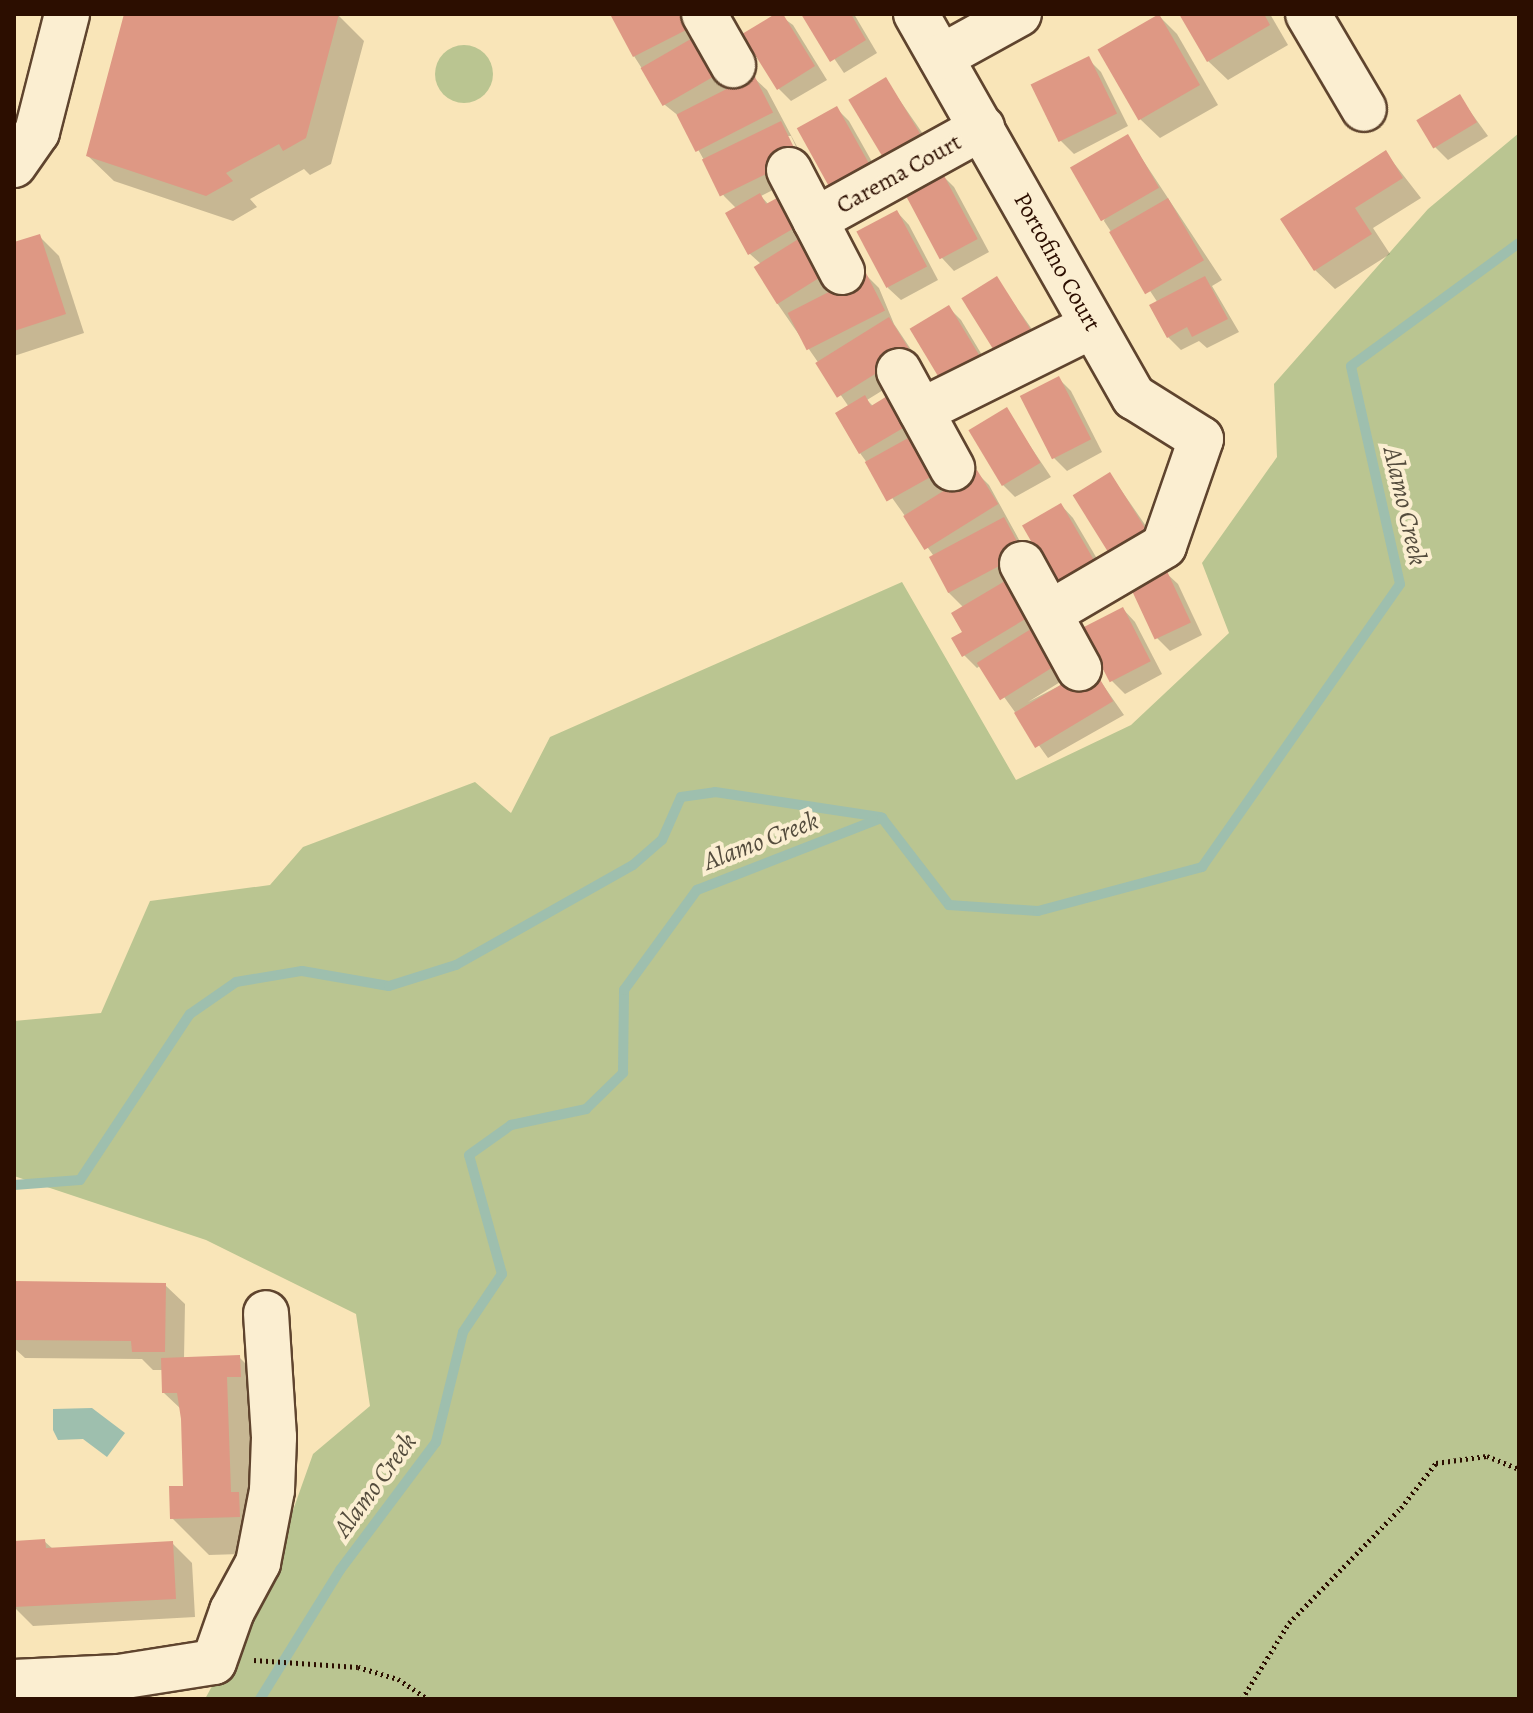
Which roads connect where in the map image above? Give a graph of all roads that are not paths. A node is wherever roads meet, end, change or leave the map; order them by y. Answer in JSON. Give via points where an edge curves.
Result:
{"nodes":[{"id":1,"x":67,"y":14,"type":"edge"},
{"id":2,"x":916,"y":14,"type":"edge"},
{"id":3,"x":1019,"y":14,"type":"edge"},
{"id":4,"x":1308,"y":14,"type":"edge"},
{"id":5,"x":707,"y":15,"type":"edge"},
{"id":6,"x":941,"y":57,"type":"junction"},
{"id":7,"x":733,"y":65,"type":"dead end"},
{"id":8,"x":1364,"y":109,"type":"dead end"},
{"id":9,"x":982,"y":128,"type":"junction"},
{"id":10,"x":14,"y":165,"type":"edge"},
{"id":11,"x":789,"y":170,"type":"dead end"},
{"id":12,"x":815,"y":220,"type":"junction"},
{"id":13,"x":842,"y":272,"type":"dead end"},
{"id":14,"x":1092,"y":326,"type":"junction"},
{"id":15,"x":899,"y":371,"type":"dead end"},
{"id":16,"x":921,"y":411,"type":"junction"},
{"id":17,"x":952,"y":468,"type":"dead end"},
{"id":18,"x":1022,"y":564,"type":"dead end"},
{"id":19,"x":1050,"y":613,"type":"junction"},
{"id":20,"x":1079,"y":668,"type":"dead end"},
{"id":21,"x":266,"y":1313,"type":"dead end"},
{"id":22,"x":14,"y":1682,"type":"edge"}],
"edges":[{"from":1,"to":10,"type":"street","via":[[37,132]]},
{"from":2,"to":6,"type":"street","name":"Portofino Court"},
{"from":3,"to":6,"type":"street"},
{"from":4,"to":8,"type":"street"},
{"from":5,"to":7,"type":"street"},
{"from":6,"to":9,"type":"street","name":"Portofino Court"},
{"from":9,"to":12,"type":"street","name":"Carema Court"},
{"from":9,"to":14,"type":"street","name":"Portofino Court"},
{"from":11,"to":12,"type":"street","name":"Carema Court"},
{"from":12,"to":13,"type":"street","name":"Carema Court"},
{"from":14,"to":16,"type":"street"},
{"from":14,"to":19,"type":"street","name":"Portofino Court","via":[[1134,397],[1201,439],[1164,546]]},
{"from":15,"to":16,"type":"street"},
{"from":16,"to":17,"type":"street"},
{"from":18,"to":19,"type":"street"},
{"from":19,"to":20,"type":"street"},
{"from":21,"to":22,"type":"street","via":[[272,1490],[258,1563],[232,1611],[214,1662],[119,1677]]}]}
